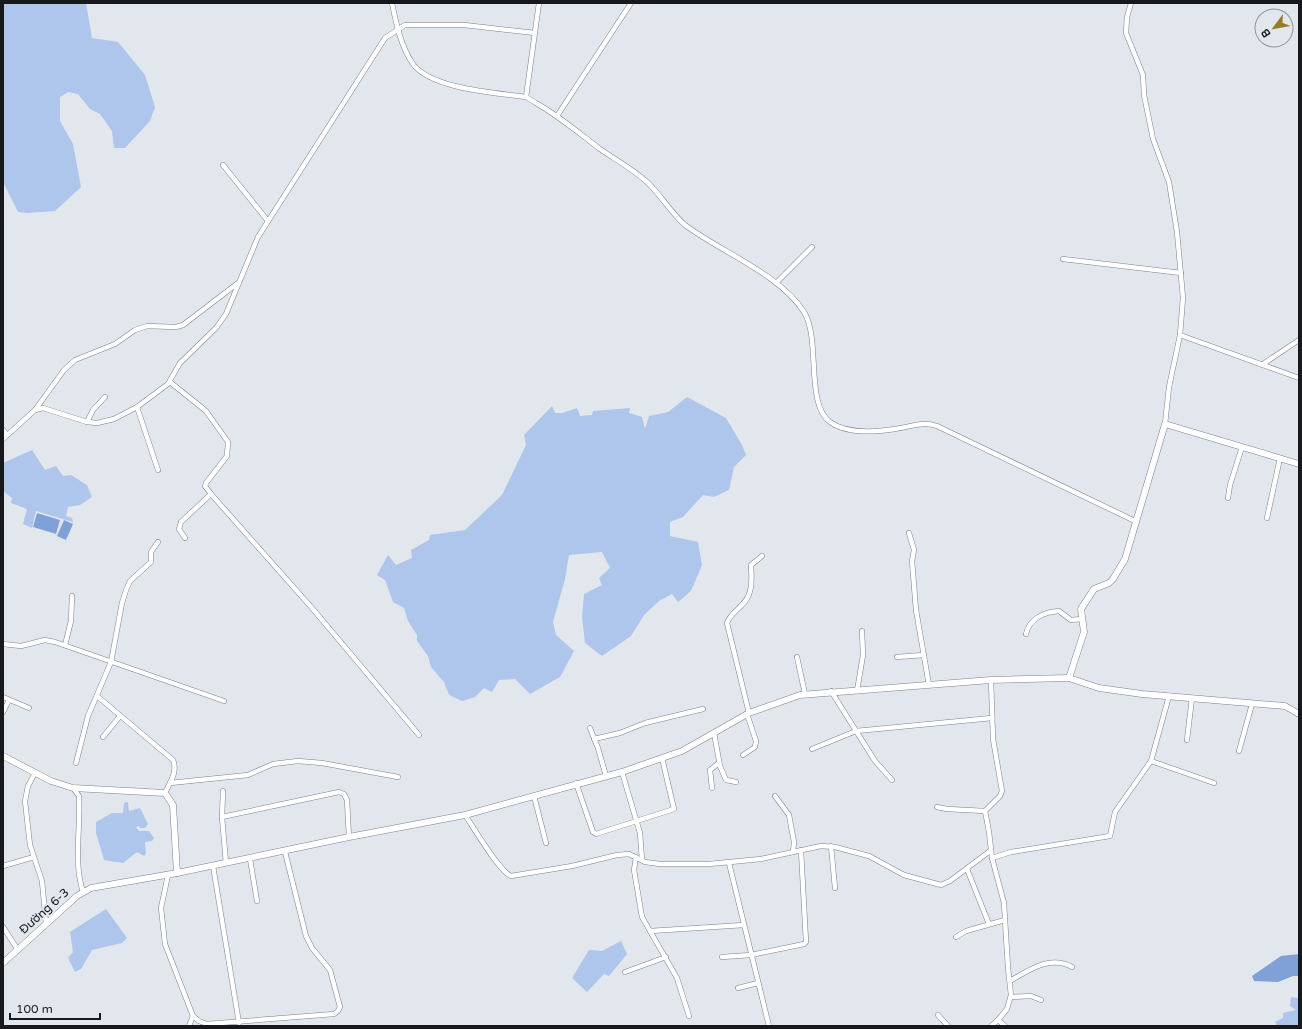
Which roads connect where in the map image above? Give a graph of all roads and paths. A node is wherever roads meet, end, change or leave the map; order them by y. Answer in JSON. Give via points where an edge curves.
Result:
{"nodes":[{"id":1,"x":392,"y":3,"type":"edge"},
{"id":2,"x":539,"y":3,"type":"edge"},
{"id":3,"x":631,"y":3,"type":"edge"},
{"id":4,"x":1131,"y":3,"type":"edge"},
{"id":5,"x":398,"y":28,"type":"junction"},
{"id":6,"x":535,"y":33,"type":"junction"},
{"id":7,"x":526,"y":97,"type":"junction"},
{"id":8,"x":557,"y":116,"type":"junction"},
{"id":9,"x":223,"y":165,"type":"dead end"},
{"id":10,"x":268,"y":221,"type":"junction"},
{"id":11,"x":812,"y":247,"type":"dead end"},
{"id":12,"x":1063,"y":259,"type":"dead end"},
{"id":13,"x":1181,"y":272,"type":"junction"},
{"id":14,"x":238,"y":283,"type":"junction"},
{"id":15,"x":776,"y":283,"type":"junction"},
{"id":16,"x":1180,"y":335,"type":"junction"},
{"id":17,"x":1299,"y":340,"type":"edge"},
{"id":18,"x":1263,"y":364,"type":"junction"},
{"id":19,"x":1299,"y":378,"type":"edge"},
{"id":20,"x":170,"y":382,"type":"junction"},
{"id":21,"x":105,"y":397,"type":"dead end"},
{"id":22,"x":138,"y":407,"type":"junction"},
{"id":23,"x":35,"y":410,"type":"junction"},
{"id":24,"x":87,"y":422,"type":"junction"},
{"id":25,"x":1165,"y":424,"type":"junction"},
{"id":26,"x":3,"y":430,"type":"edge"},
{"id":27,"x":7,"y":435,"type":"junction"},
{"id":28,"x":3,"y":438,"type":"edge"},
{"id":29,"x":1242,"y":447,"type":"junction"},
{"id":30,"x":1280,"y":458,"type":"junction"},
{"id":31,"x":1299,"y":464,"type":"edge"},
{"id":32,"x":158,"y":470,"type":"dead end"},
{"id":33,"x":211,"y":494,"type":"junction"},
{"id":34,"x":1228,"y":498,"type":"dead end"},
{"id":35,"x":1266,"y":518,"type":"dead end"},
{"id":36,"x":1137,"y":522,"type":"junction"},
{"id":37,"x":909,"y":533,"type":"dead end"},
{"id":38,"x":185,"y":538,"type":"dead end"},
{"id":39,"x":158,"y":542,"type":"dead end"},
{"id":40,"x":762,"y":556,"type":"dead end"},
{"id":41,"x":72,"y":596,"type":"dead end"},
{"id":42,"x":1081,"y":619,"type":"junction"},
{"id":43,"x":862,"y":631,"type":"dead end"},
{"id":44,"x":1026,"y":634,"type":"dead end"},
{"id":45,"x":3,"y":644,"type":"edge"},
{"id":46,"x":65,"y":645,"type":"junction"},
{"id":47,"x":924,"y":655,"type":"junction"},
{"id":48,"x":797,"y":657,"type":"dead end"},
{"id":49,"x":897,"y":657,"type":"dead end"},
{"id":50,"x":111,"y":662,"type":"junction"},
{"id":51,"x":1069,"y":678,"type":"junction"},
{"id":52,"x":991,"y":680,"type":"junction"},
{"id":53,"x":929,"y":685,"type":"junction"},
{"id":54,"x":832,"y":691,"type":"junction"},
{"id":55,"x":856,"y":691,"type":"junction"},
{"id":56,"x":805,"y":694,"type":"junction"},
{"id":57,"x":97,"y":696,"type":"junction"},
{"id":58,"x":1169,"y":696,"type":"junction"},
{"id":59,"x":3,"y":697,"type":"edge"},
{"id":60,"x":1192,"y":698,"type":"junction"},
{"id":61,"x":9,"y":700,"type":"junction"},
{"id":62,"x":224,"y":701,"type":"dead end"},
{"id":63,"x":1252,"y":704,"type":"junction"},
{"id":64,"x":29,"y":708,"type":"dead end"},
{"id":65,"x":703,"y":709,"type":"dead end"},
{"id":66,"x":3,"y":712,"type":"edge"},
{"id":67,"x":748,"y":713,"type":"junction"},
{"id":68,"x":1299,"y":714,"type":"edge"},
{"id":69,"x":120,"y":716,"type":"junction"},
{"id":70,"x":992,"y":718,"type":"junction"},
{"id":71,"x":590,"y":728,"type":"dead end"},
{"id":72,"x":856,"y":732,"type":"junction"},
{"id":73,"x":714,"y":733,"type":"junction"},
{"id":74,"x":419,"y":735,"type":"dead end"},
{"id":75,"x":103,"y":736,"type":"dead end"},
{"id":76,"x":594,"y":739,"type":"junction"},
{"id":77,"x":1188,"y":740,"type":"dead end"},
{"id":78,"x":812,"y":749,"type":"dead end"},
{"id":79,"x":1239,"y":751,"type":"dead end"},
{"id":80,"x":743,"y":755,"type":"dead end"},
{"id":81,"x":3,"y":756,"type":"edge"},
{"id":82,"x":662,"y":758,"type":"junction"},
{"id":83,"x":1151,"y":761,"type":"junction"},
{"id":84,"x":76,"y":763,"type":"dead end"},
{"id":85,"x":719,"y":763,"type":"junction"},
{"id":86,"x":622,"y":772,"type":"junction"},
{"id":87,"x":36,"y":773,"type":"junction"},
{"id":88,"x":606,"y":776,"type":"junction"},
{"id":89,"x":398,"y":777,"type":"dead end"},
{"id":90,"x":892,"y":780,"type":"dead end"},
{"id":91,"x":736,"y":782,"type":"dead end"},
{"id":92,"x":170,"y":783,"type":"junction"},
{"id":93,"x":576,"y":783,"type":"junction"},
{"id":94,"x":1214,"y":783,"type":"dead end"},
{"id":95,"x":73,"y":788,"type":"junction"},
{"id":96,"x":712,"y":788,"type":"dead end"},
{"id":97,"x":223,"y":791,"type":"dead end"},
{"id":98,"x":165,"y":793,"type":"junction"},
{"id":99,"x":534,"y":796,"type":"junction"},
{"id":100,"x":775,"y":796,"type":"dead end"},
{"id":101,"x":937,"y":807,"type":"dead end"},
{"id":102,"x":985,"y":811,"type":"junction"},
{"id":103,"x":465,"y":815,"type":"junction"},
{"id":104,"x":222,"y":817,"type":"junction"},
{"id":105,"x":636,"y":821,"type":"junction"},
{"id":106,"x":349,"y":837,"type":"junction"},
{"id":107,"x":546,"y":843,"type":"dead end"},
{"id":108,"x":831,"y":846,"type":"junction"},
{"id":109,"x":801,"y":850,"type":"junction"},
{"id":110,"x":990,"y":851,"type":"junction"},
{"id":111,"x":284,"y":852,"type":"junction"},
{"id":112,"x":793,"y":852,"type":"junction"},
{"id":113,"x":34,"y":857,"type":"junction"},
{"id":114,"x":636,"y":857,"type":"junction"},
{"id":115,"x":992,"y":858,"type":"junction"},
{"id":116,"x":250,"y":859,"type":"junction"},
{"id":117,"x":642,"y":860,"type":"junction"},
{"id":118,"x":226,"y":863,"type":"junction"},
{"id":119,"x":729,"y":863,"type":"junction"},
{"id":120,"x":3,"y":866,"type":"edge"},
{"id":121,"x":213,"y":866,"type":"junction"},
{"id":122,"x":967,"y":869,"type":"junction"},
{"id":123,"x":177,"y":873,"type":"junction"},
{"id":124,"x":168,"y":875,"type":"junction"},
{"id":125,"x":835,"y":888,"type":"dead end"},
{"id":126,"x":83,"y":892,"type":"junction"},
{"id":127,"x":257,"y":901,"type":"dead end"},
{"id":128,"x":1006,"y":920,"type":"junction"},
{"id":129,"x":46,"y":924,"type":"junction"},
{"id":130,"x":989,"y":924,"type":"junction"},
{"id":131,"x":744,"y":925,"type":"junction"},
{"id":132,"x":3,"y":927,"type":"edge"},
{"id":133,"x":650,"y":930,"type":"junction"},
{"id":134,"x":956,"y":937,"type":"dead end"},
{"id":135,"x":18,"y":950,"type":"junction"},
{"id":136,"x":751,"y":955,"type":"junction"},
{"id":137,"x":666,"y":957,"type":"junction"},
{"id":138,"x":722,"y":957,"type":"dead end"},
{"id":139,"x":3,"y":963,"type":"edge"},
{"id":140,"x":1072,"y":967,"type":"dead end"},
{"id":141,"x":625,"y":972,"type":"dead end"},
{"id":142,"x":1010,"y":981,"type":"junction"},
{"id":143,"x":758,"y":983,"type":"junction"},
{"id":144,"x":738,"y":988,"type":"dead end"},
{"id":145,"x":1011,"y":997,"type":"junction"},
{"id":146,"x":1040,"y":1000,"type":"dead end"},
{"id":147,"x":938,"y":1015,"type":"dead end"},
{"id":148,"x":193,"y":1016,"type":"junction"},
{"id":149,"x":689,"y":1016,"type":"dead end"},
{"id":150,"x":998,"y":1020,"type":"junction"},
{"id":151,"x":239,"y":1022,"type":"junction"},
{"id":152,"x":208,"y":1025,"type":"edge"},
{"id":153,"x":189,"y":1026,"type":"edge"},
{"id":154,"x":769,"y":1026,"type":"edge"},
{"id":155,"x":948,"y":1026,"type":"edge"},
{"id":156,"x":991,"y":1026,"type":"edge"},
{"id":157,"x":1005,"y":1026,"type":"edge"}],
"edges":[{"from":1,"to":5,"type":"street"},
{"from":2,"to":6,"type":"street"},
{"from":3,"to":8,"type":"street"},
{"from":4,"to":13,"type":"street","via":[[1126,33],[1143,75],[1144,95],[1153,139],[1169,182]]},
{"from":5,"to":6,"type":"street","via":[[405,25],[464,25]]},
{"from":5,"to":7,"type":"street","via":[[413,65],[424,74],[459,87]]},
{"from":5,"to":10,"type":"street","via":[[385,38]]},
{"from":6,"to":7,"type":"street"},
{"from":7,"to":8,"type":"street"},
{"from":8,"to":15,"type":"street","via":[[645,181],[685,224]]},
{"from":9,"to":10,"type":"street"},
{"from":10,"to":14,"type":"street","via":[[258,236]]},
{"from":11,"to":15,"type":"street"},
{"from":12,"to":13,"type":"street"},
{"from":13,"to":16,"type":"street","via":[[1183,312]]},
{"from":14,"to":20,"type":"street","via":[[226,314],[216,328],[180,363]]},
{"from":14,"to":23,"type":"street","via":[[183,325],[147,326],[134,330],[115,344],[75,360],[64,370]]},
{"from":15,"to":36,"type":"street","via":[[799,306],[806,317],[818,398],[825,417],[832,424],[869,431],[931,424]]},
{"from":16,"to":18,"type":"street"},
{"from":16,"to":25,"type":"street","via":[[1169,387]]},
{"from":17,"to":18,"type":"street"},
{"from":18,"to":19,"type":"street"},
{"from":20,"to":22,"type":"street"},
{"from":20,"to":33,"type":"street","via":[[206,411],[228,442],[227,456],[206,483]]},
{"from":21,"to":24,"type":"street","via":[[93,410]]},
{"from":22,"to":24,"type":"street","via":[[114,419],[97,423]]},
{"from":22,"to":32,"type":"street"},
{"from":23,"to":24,"type":"street","via":[[43,408]]},
{"from":23,"to":27,"type":"street"},
{"from":25,"to":29,"type":"street"},
{"from":25,"to":36,"type":"street"},
{"from":26,"to":27,"type":"street"},
{"from":27,"to":28,"type":"street"},
{"from":29,"to":30,"type":"street"},
{"from":29,"to":34,"type":"street"},
{"from":30,"to":31,"type":"street"},
{"from":30,"to":35,"type":"street"},
{"from":33,"to":38,"type":"street","via":[[181,522],[179,529]]},
{"from":33,"to":74,"type":"street"},
{"from":36,"to":42,"type":"street","via":[[1125,559],[1109,583],[1094,588],[1090,593],[1080,612]]},
{"from":37,"to":47,"type":"street","via":[[914,550],[912,561],[916,610]]},
{"from":39,"to":50,"type":"street","via":[[151,552],[151,562],[130,581],[126,590]]},
{"from":40,"to":67,"type":"street","via":[[752,565],[751,590],[747,600],[730,616],[727,623]]},
{"from":41,"to":46,"type":"street","via":[[71,621]]},
{"from":42,"to":44,"type":"street","via":[[1071,620],[1059,611],[1040,615],[1027,629]]},
{"from":42,"to":51,"type":"street","via":[[1084,632]]},
{"from":43,"to":55,"type":"street","via":[[863,655]]},
{"from":45,"to":46,"type":"street","via":[[20,646],[45,640]]},
{"from":46,"to":50,"type":"street"},
{"from":47,"to":49,"type":"street"},
{"from":47,"to":53,"type":"street"},
{"from":48,"to":56,"type":"street"},
{"from":50,"to":57,"type":"street"},
{"from":50,"to":62,"type":"street"},
{"from":51,"to":52,"type":"street","name":"Đường 6-3"},
{"from":51,"to":58,"type":"street","name":"Đường 6-3","via":[[1100,688]]},
{"from":52,"to":53,"type":"street","name":"Đường 6-3"},
{"from":52,"to":70,"type":"street"},
{"from":53,"to":55,"type":"street","name":"Đường 6-3"},
{"from":54,"to":55,"type":"street","name":"Đường 6-3"},
{"from":54,"to":56,"type":"street","name":"Đường 6-3"},
{"from":54,"to":72,"type":"street"},
{"from":56,"to":67,"type":"street","name":"Đường 6-3"},
{"from":57,"to":69,"type":"street"},
{"from":57,"to":84,"type":"street","via":[[88,716]]},
{"from":58,"to":60,"type":"street","name":"Đường 6-3"},
{"from":58,"to":83,"type":"street"},
{"from":59,"to":61,"type":"street"},
{"from":60,"to":63,"type":"street","name":"Đường 6-3"},
{"from":60,"to":77,"type":"street"},
{"from":61,"to":64,"type":"street"},
{"from":61,"to":66,"type":"street"},
{"from":63,"to":68,"type":"street","name":"Đường 6-3","via":[[1285,706]]},
{"from":63,"to":79,"type":"street"},
{"from":65,"to":76,"type":"street"},
{"from":67,"to":73,"type":"street","name":"Đường 6-3"},
{"from":67,"to":80,"type":"street","via":[[756,741],[755,747]]},
{"from":69,"to":75,"type":"street"},
{"from":69,"to":92,"type":"street","via":[[172,760],[175,771]]},
{"from":70,"to":72,"type":"street"},
{"from":70,"to":102,"type":"street","via":[[1002,791]]},
{"from":71,"to":76,"type":"street"},
{"from":72,"to":78,"type":"street"},
{"from":72,"to":90,"type":"street","via":[[875,761]]},
{"from":73,"to":82,"type":"street","name":"Đường 6-3","via":[[682,751]]},
{"from":73,"to":85,"type":"street"},
{"from":76,"to":88,"type":"street"},
{"from":81,"to":87,"type":"street"},
{"from":82,"to":86,"type":"street","name":"Đường 6-3"},
{"from":82,"to":105,"type":"street","via":[[674,809]]},
{"from":83,"to":94,"type":"street"},
{"from":83,"to":115,"type":"street","via":[[1115,812],[1110,836],[1011,852]]},
{"from":85,"to":91,"type":"street","via":[[726,780]]},
{"from":85,"to":96,"type":"street","via":[[710,770]]},
{"from":86,"to":88,"type":"street","name":"Đường 6-3"},
{"from":86,"to":105,"type":"street"},
{"from":87,"to":95,"type":"street"},
{"from":87,"to":113,"type":"street","via":[[28,786],[25,801]]},
{"from":88,"to":93,"type":"street","name":"Đường 6-3"},
{"from":89,"to":92,"type":"street","via":[[298,761],[273,764],[248,774]]},
{"from":92,"to":98,"type":"street"},
{"from":93,"to":99,"type":"street","name":"Đường 6-3"},
{"from":93,"to":105,"type":"street","via":[[594,834]]},
{"from":95,"to":98,"type":"street"},
{"from":95,"to":126,"type":"street","via":[[79,796],[78,868]]},
{"from":97,"to":104,"type":"street"},
{"from":98,"to":123,"type":"street","via":[[173,805]]},
{"from":99,"to":103,"type":"street","name":"Đường 6-3"},
{"from":99,"to":107,"type":"street"},
{"from":100,"to":112,"type":"street","via":[[789,815],[794,842]]},
{"from":101,"to":102,"type":"street"},
{"from":102,"to":110,"type":"street"},
{"from":103,"to":106,"type":"street","name":"Đường 6-3"},
{"from":103,"to":114,"type":"street","via":[[490,853],[512,876],[617,855],[629,854]]},
{"from":104,"to":106,"type":"street","via":[[339,792],[344,794],[346,800]]},
{"from":104,"to":118,"type":"street"},
{"from":105,"to":117,"type":"street","via":[[642,844]]},
{"from":106,"to":111,"type":"street","name":"Đường 6-3"},
{"from":108,"to":109,"type":"street"},
{"from":108,"to":122,"type":"street","via":[[869,856],[904,875],[941,885]]},
{"from":108,"to":125,"type":"street"},
{"from":109,"to":112,"type":"street"},
{"from":109,"to":136,"type":"street","via":[[806,942]]},
{"from":110,"to":115,"type":"street"},
{"from":110,"to":122,"type":"street"},
{"from":111,"to":116,"type":"street","name":"Đường 6-3"},
{"from":111,"to":151,"type":"street","via":[[306,936],[312,948],[330,970],[340,1007],[338,1011],[328,1015]]},
{"from":112,"to":119,"type":"street"},
{"from":113,"to":120,"type":"street"},
{"from":113,"to":129,"type":"street","via":[[42,881]]},
{"from":114,"to":117,"type":"street"},
{"from":114,"to":133,"type":"street","via":[[634,870],[640,908],[644,922]]},
{"from":115,"to":128,"type":"street","via":[[1003,894]]},
{"from":116,"to":118,"type":"street","name":"Đường 6-3"},
{"from":116,"to":127,"type":"street"},
{"from":117,"to":119,"type":"street","via":[[673,865]]},
{"from":118,"to":121,"type":"street","name":"Đường 6-3"},
{"from":119,"to":131,"type":"street"},
{"from":121,"to":123,"type":"street","name":"Đường 6-3"},
{"from":121,"to":151,"type":"street"},
{"from":122,"to":130,"type":"street"},
{"from":123,"to":124,"type":"street","name":"Đường 6-3"},
{"from":124,"to":126,"type":"street","name":"Đường 6-3","via":[[91,888]]},
{"from":124,"to":148,"type":"street","via":[[161,908],[165,944]]},
{"from":126,"to":129,"type":"street","name":"Đường 6-3"},
{"from":128,"to":130,"type":"street"},
{"from":128,"to":142,"type":"street"},
{"from":129,"to":135,"type":"street","name":"Đường 6-3"},
{"from":130,"to":134,"type":"street"},
{"from":131,"to":133,"type":"street"},
{"from":131,"to":136,"type":"street"},
{"from":132,"to":135,"type":"street"},
{"from":133,"to":137,"type":"street"},
{"from":135,"to":139,"type":"street","name":"Đường 6-3"},
{"from":136,"to":138,"type":"street"},
{"from":136,"to":143,"type":"street"},
{"from":137,"to":141,"type":"street"},
{"from":137,"to":149,"type":"street","via":[[682,990]]},
{"from":140,"to":142,"type":"street","via":[[1057,963],[1043,964]]},
{"from":142,"to":145,"type":"street"},
{"from":143,"to":144,"type":"street"},
{"from":143,"to":154,"type":"street"},
{"from":145,"to":146,"type":"street","via":[[1031,996]]},
{"from":145,"to":150,"type":"street","via":[[1009,1005]]},
{"from":147,"to":155,"type":"street"},
{"from":148,"to":152,"type":"street"},
{"from":148,"to":153,"type":"street"},
{"from":150,"to":156,"type":"street"},
{"from":150,"to":157,"type":"street"},
{"from":151,"to":152,"type":"street"}]}
